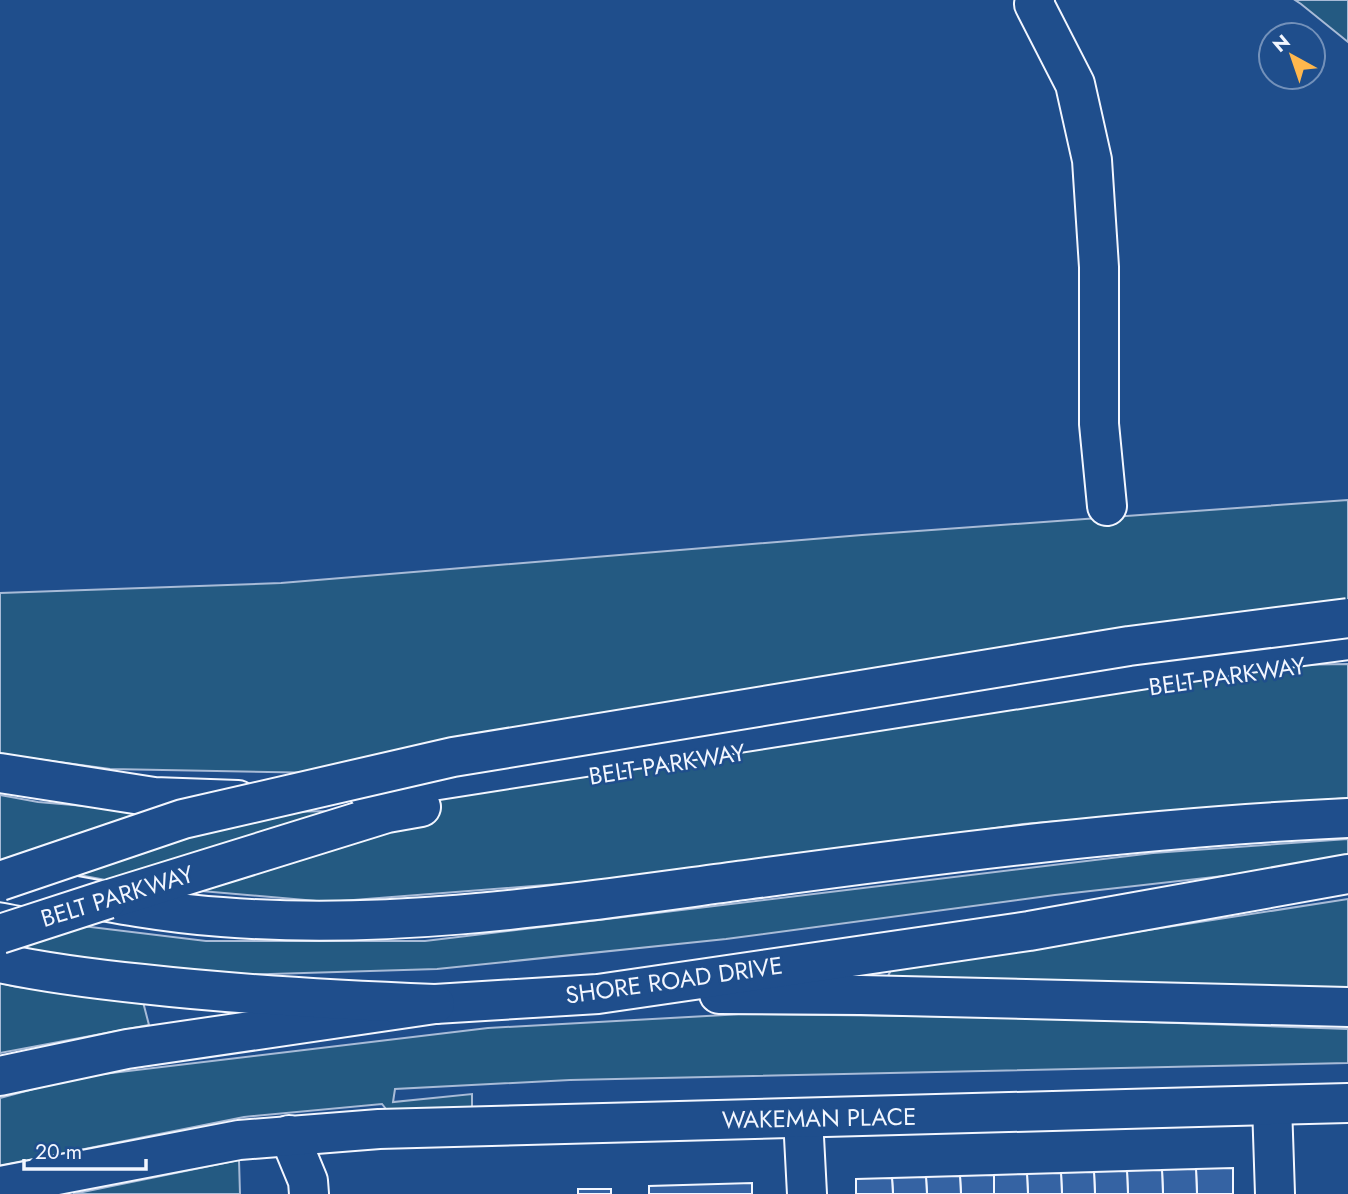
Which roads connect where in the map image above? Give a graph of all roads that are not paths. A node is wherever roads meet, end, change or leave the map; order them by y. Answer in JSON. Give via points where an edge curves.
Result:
{"nodes":[{"id":1,"x":1035,"y":0,"type":"edge"},
{"id":2,"x":1107,"y":506,"type":"dead end"},
{"id":3,"x":1348,"y":618,"type":"edge"},
{"id":4,"x":1348,"y":640,"type":"edge"},
{"id":5,"x":1348,"y":659,"type":"edge"},
{"id":6,"x":0,"y":773,"type":"edge"},
{"id":7,"x":1348,"y":818,"type":"edge"},
{"id":8,"x":1348,"y":873,"type":"edge"},
{"id":9,"x":0,"y":881,"type":"edge"},
{"id":10,"x":0,"y":933,"type":"edge"},
{"id":11,"x":0,"y":963,"type":"edge"},
{"id":12,"x":598,"y":994,"type":"junction"},
{"id":13,"x":435,"y":1004,"type":"junction"},
{"id":14,"x":1348,"y":1007,"type":"edge"},
{"id":15,"x":0,"y":1076,"type":"edge"},
{"id":16,"x":1348,"y":1103,"type":"edge"},
{"id":17,"x":1272,"y":1105,"type":"junction"},
{"id":18,"x":803,"y":1118,"type":"junction"},
{"id":19,"x":289,"y":1135,"type":"junction"},
{"id":20,"x":0,"y":1186,"type":"edge"},
{"id":21,"x":309,"y":1194,"type":"edge"},
{"id":22,"x":807,"y":1194,"type":"edge"},
{"id":23,"x":1275,"y":1194,"type":"edge"}],
"edges":[{"from":1,"to":2,"type":"main road","via":[[1074,85],[1092,160],[1099,267],[1099,424]]},
{"from":3,"to":9,"type":"main road","name":"BELT PARKWAY","bridge":true,"via":[[1129,646],[453,757],[183,819]]},
{"from":4,"to":6,"type":"main road","via":[[340,794],[233,800],[154,797]]},
{"from":5,"to":10,"type":"main road","name":"BELT PARKWAY","bridge":true,"via":[[602,774],[387,813]]},
{"from":7,"to":9,"type":"main road","via":[[1088,838],[556,905],[400,919],[223,918]]},
{"from":8,"to":12,"type":"main road","name":"SHORE ROAD DRIVE","via":[[1029,931]]},
{"from":11,"to":13,"type":"main road","via":[[60,975],[201,991]]},
{"from":12,"to":13,"type":"main road","name":"SHORE ROAD DRIVE"},
{"from":12,"to":14,"type":"main road","via":[[861,995]]},
{"from":13,"to":15,"type":"main road","name":"SHORE ROAD DRIVE","via":[[127,1049]]},
{"from":16,"to":17,"type":"main road","name":"WAKEMAN PLACE"},
{"from":17,"to":18,"type":"main road","name":"WAKEMAN PLACE"},
{"from":17,"to":23,"type":"main road"},
{"from":18,"to":19,"type":"main road","name":"WAKEMAN PLACE"},
{"from":18,"to":22,"type":"main road"},
{"from":19,"to":20,"type":"main road","name":"WAKEMAN PLACE","via":[[174,1151]]},
{"from":19,"to":21,"type":"main road","via":[[309,1181]]}]}
